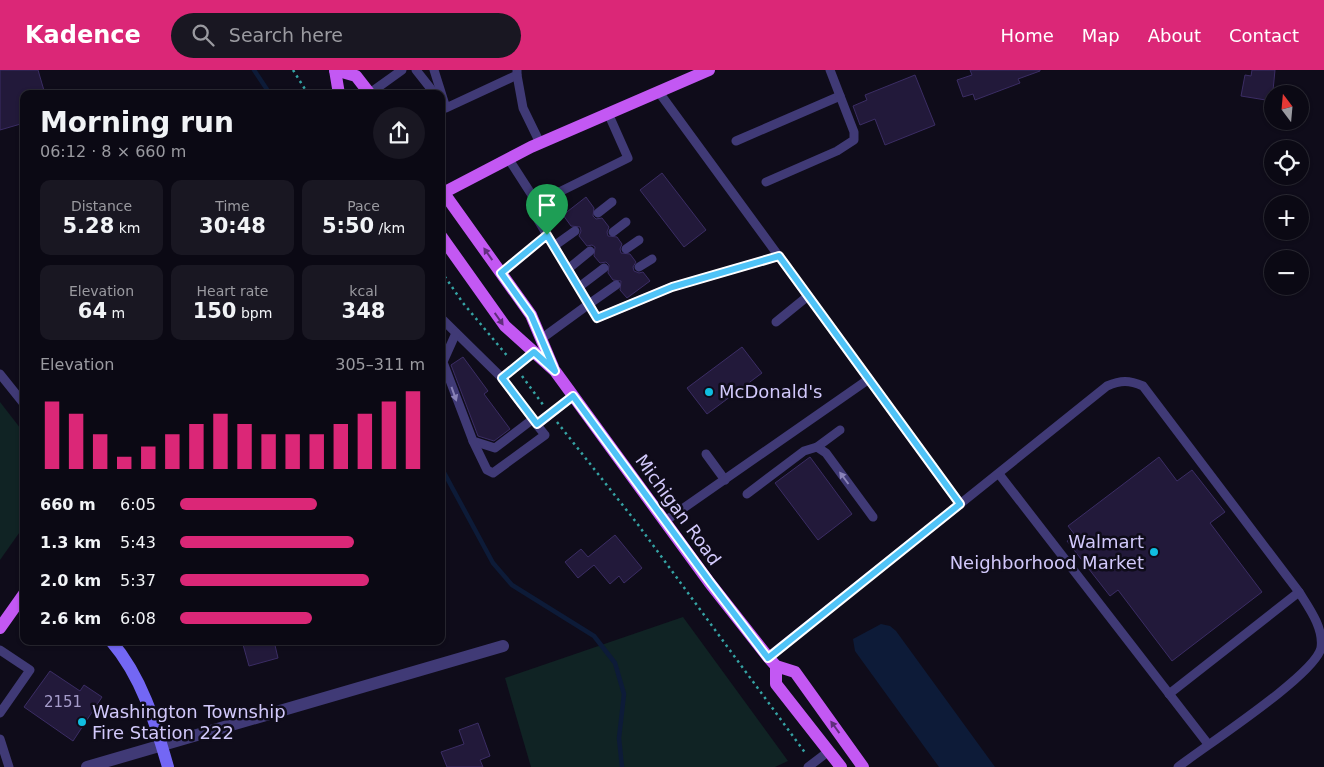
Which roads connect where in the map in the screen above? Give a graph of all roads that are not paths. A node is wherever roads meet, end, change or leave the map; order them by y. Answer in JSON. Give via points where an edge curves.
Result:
{"nodes":[{"id":1,"x":335,"y":70,"type":"edge"},
{"id":2,"x":402,"y":70,"type":"edge"},
{"id":3,"x":416,"y":70,"type":"edge"},
{"id":4,"x":434,"y":70,"type":"edge"},
{"id":5,"x":708,"y":70,"type":"edge"},
{"id":6,"x":830,"y":70,"type":"edge"},
{"id":7,"x":517,"y":72,"type":"edge"},
{"id":8,"x":338,"y":90,"type":"edge"},
{"id":9,"x":367,"y":90,"type":"edge"},
{"id":10,"x":375,"y":90,"type":"edge"},
{"id":11,"x":432,"y":90,"type":"edge"},
{"id":12,"x":439,"y":90,"type":"edge"},
{"id":13,"x":658,"y":91,"type":"junction"},
{"id":14,"x":840,"y":96,"type":"junction"},
{"id":15,"x":445,"y":107,"type":"edge"},
{"id":16,"x":608,"y":113,"type":"junction"},
{"id":17,"x":736,"y":141,"type":"dead end"},
{"id":18,"x":540,"y":143,"type":"junction"},
{"id":19,"x":508,"y":158,"type":"junction"},
{"id":20,"x":766,"y":182,"type":"dead end"},
{"id":21,"x":445,"y":190,"type":"edge"},
{"id":22,"x":445,"y":196,"type":"edge"},
{"id":23,"x":612,"y":202,"type":"dead end"},
{"id":24,"x":537,"y":203,"type":"junction"},
{"id":25,"x":598,"y":213,"type":"dead end"},
{"id":26,"x":626,"y":222,"type":"dead end"},
{"id":27,"x":575,"y":231,"type":"dead end"},
{"id":28,"x":613,"y":232,"type":"dead end"},
{"id":29,"x":547,"y":235,"type":"junction"},
{"id":30,"x":639,"y":240,"type":"dead end"},
{"id":31,"x":445,"y":242,"type":"edge"},
{"id":32,"x":554,"y":246,"type":"junction"},
{"id":33,"x":626,"y":250,"type":"dead end"},
{"id":34,"x":590,"y":251,"type":"dead end"},
{"id":35,"x":779,"y":256,"type":"junction"},
{"id":36,"x":652,"y":259,"type":"dead end"},
{"id":37,"x":640,"y":267,"type":"dead end"},
{"id":38,"x":604,"y":268,"type":"dead end"},
{"id":39,"x":568,"y":269,"type":"junction"},
{"id":40,"x":501,"y":273,"type":"junction"},
{"id":41,"x":616,"y":284,"type":"dead end"},
{"id":42,"x":579,"y":287,"type":"junction"},
{"id":43,"x":808,"y":296,"type":"junction"},
{"id":44,"x":589,"y":304,"type":"junction"},
{"id":45,"x":445,"y":322,"type":"edge"},
{"id":46,"x":776,"y":322,"type":"dead end"},
{"id":47,"x":456,"y":333,"type":"junction"},
{"id":48,"x":541,"y":339,"type":"junction"},
{"id":49,"x":534,"y":352,"type":"junction"},
{"id":50,"x":445,"y":358,"type":"edge"},
{"id":51,"x":445,"y":367,"type":"edge"},
{"id":52,"x":555,"y":371,"type":"junction"},
{"id":53,"x":0,"y":374,"type":"edge"},
{"id":54,"x":502,"y":378,"type":"junction"},
{"id":55,"x":868,"y":378,"type":"junction"},
{"id":56,"x":573,"y":396,"type":"junction"},
{"id":57,"x":20,"y":399,"type":"edge"},
{"id":58,"x":535,"y":422,"type":"junction"},
{"id":59,"x":840,"y":430,"type":"dead end"},
{"id":60,"x":473,"y":441,"type":"junction"},
{"id":61,"x":817,"y":447,"type":"junction"},
{"id":62,"x":706,"y":454,"type":"dead end"},
{"id":63,"x":999,"y":474,"type":"junction"},
{"id":64,"x":725,"y":480,"type":"junction"},
{"id":65,"x":747,"y":494,"type":"dead end"},
{"id":66,"x":960,"y":504,"type":"junction"},
{"id":67,"x":873,"y":517,"type":"dead end"},
{"id":68,"x":665,"y":521,"type":"junction"},
{"id":69,"x":1300,"y":592,"type":"junction"},
{"id":70,"x":20,"y":600,"type":"edge"},
{"id":71,"x":0,"y":628,"type":"edge"},
{"id":72,"x":113,"y":645,"type":"edge"},
{"id":73,"x":503,"y":646,"type":"dead end"},
{"id":74,"x":0,"y":650,"type":"edge"},
{"id":75,"x":772,"y":662,"type":"junction"},
{"id":76,"x":1169,"y":694,"type":"junction"},
{"id":77,"x":0,"y":713,"type":"edge"},
{"id":78,"x":0,"y":738,"type":"edge"},
{"id":79,"x":1208,"y":744,"type":"junction"},
{"id":80,"x":162,"y":745,"type":"junction"},
{"id":81,"x":829,"y":751,"type":"junction"},
{"id":82,"x":810,"y":765,"type":"edge"},
{"id":83,"x":9,"y":767,"type":"edge"},
{"id":84,"x":87,"y":767,"type":"edge"},
{"id":85,"x":168,"y":767,"type":"edge"},
{"id":86,"x":841,"y":767,"type":"edge"},
{"id":87,"x":863,"y":767,"type":"edge"},
{"id":88,"x":1178,"y":767,"type":"edge"}],
"edges":[{"from":1,"to":8,"type":"main road"},
{"from":1,"to":9,"type":"main road","via":[[356,76]]},
{"from":2,"to":10,"type":"lane"},
{"from":3,"to":11,"type":"lane"},
{"from":4,"to":12,"type":"lane"},
{"from":5,"to":13,"type":"main road"},
{"from":6,"to":14,"type":"lane"},
{"from":7,"to":15,"type":"lane"},
{"from":7,"to":18,"type":"lane","via":[[523,108]]},
{"from":13,"to":16,"type":"main road"},
{"from":13,"to":35,"type":"lane"},
{"from":14,"to":17,"type":"lane"},
{"from":14,"to":20,"type":"lane","via":[[854,140],[837,151]]},
{"from":16,"to":18,"type":"main road"},
{"from":16,"to":24,"type":"lane","via":[[628,158]]},
{"from":18,"to":19,"type":"main road"},
{"from":19,"to":21,"type":"main road"},
{"from":19,"to":24,"type":"lane"},
{"from":40,"to":22,"type":"main road","name":"Michigan Road","one_way":true},
{"from":23,"to":25,"type":"lane"},
{"from":24,"to":29,"type":"lane","via":[[538,220]]},
{"from":26,"to":28,"type":"lane"},
{"from":27,"to":32,"type":"lane"},
{"from":29,"to":32,"type":"lane"},
{"from":29,"to":40,"type":"lane"},
{"from":30,"to":33,"type":"lane"},
{"from":31,"to":49,"type":"main road","name":"Michigan Road","one_way":true,"via":[[505,326]]},
{"from":32,"to":39,"type":"lane"},
{"from":34,"to":39,"type":"lane"},
{"from":35,"to":43,"type":"lane"},
{"from":35,"to":44,"type":"lane","via":[[672,287],[597,318]]},
{"from":36,"to":37,"type":"lane"},
{"from":38,"to":42,"type":"lane"},
{"from":39,"to":42,"type":"lane"},
{"from":40,"to":48,"type":"main road","name":"Michigan Road","via":[[531,315]]},
{"from":41,"to":44,"type":"lane"},
{"from":42,"to":44,"type":"lane"},
{"from":43,"to":46,"type":"lane"},
{"from":43,"to":55,"type":"lane"},
{"from":44,"to":48,"type":"lane"},
{"from":45,"to":47,"type":"lane"},
{"from":47,"to":50,"type":"lane","one_way":true},
{"from":47,"to":54,"type":"lane"},
{"from":48,"to":52,"type":"main road","name":"Michigan Road"},
{"from":49,"to":52,"type":"main road","name":"Michigan Road"},
{"from":49,"to":54,"type":"lane"},
{"from":51,"to":60,"type":"lane","one_way":true},
{"from":52,"to":56,"type":"main road","name":"Michigan Road"},
{"from":53,"to":57,"type":"lane"},
{"from":54,"to":58,"type":"lane"},
{"from":55,"to":64,"type":"lane"},
{"from":55,"to":66,"type":"lane"},
{"from":56,"to":58,"type":"lane"},
{"from":56,"to":68,"type":"main road","name":"Michigan Road"},
{"from":58,"to":60,"type":"lane","via":[[495,448]]},
{"from":58,"to":60,"type":"lane","via":[[545,435],[493,473],[487,470]]},
{"from":59,"to":61,"type":"lane"},
{"from":61,"to":65,"type":"lane","via":[[804,451]]},
{"from":67,"to":61,"type":"lane","one_way":true,"via":[[826,453]]},
{"from":62,"to":64,"type":"lane"},
{"from":63,"to":66,"type":"lane"},
{"from":63,"to":69,"type":"lane","via":[[1107,386],[1131,381],[1143,386]]},
{"from":63,"to":76,"type":"lane"},
{"from":64,"to":68,"type":"lane"},
{"from":66,"to":75,"type":"lane"},
{"from":68,"to":75,"type":"main road","name":"Michigan Road"},
{"from":69,"to":76,"type":"lane"},
{"from":69,"to":79,"type":"lane","via":[[1322,637],[1318,658],[1290,685]]},
{"from":70,"to":71,"type":"main road"},
{"from":72,"to":80,"type":"street","via":[[141,690]]},
{"from":73,"to":80,"type":"street"},
{"from":74,"to":77,"type":"lane","via":[[30,670]]},
{"from":75,"to":81,"type":"main road","name":"Michigan Road","via":[[776,684]]},
{"from":87,"to":75,"type":"main road","name":"Michigan Road","one_way":true,"via":[[795,672]]},
{"from":76,"to":79,"type":"lane"},
{"from":78,"to":83,"type":"lane"},
{"from":79,"to":88,"type":"lane"},
{"from":80,"to":84,"type":"street"},
{"from":80,"to":85,"type":"street"},
{"from":81,"to":82,"type":"lane"},
{"from":81,"to":86,"type":"main road","name":"Michigan Road"}]}
